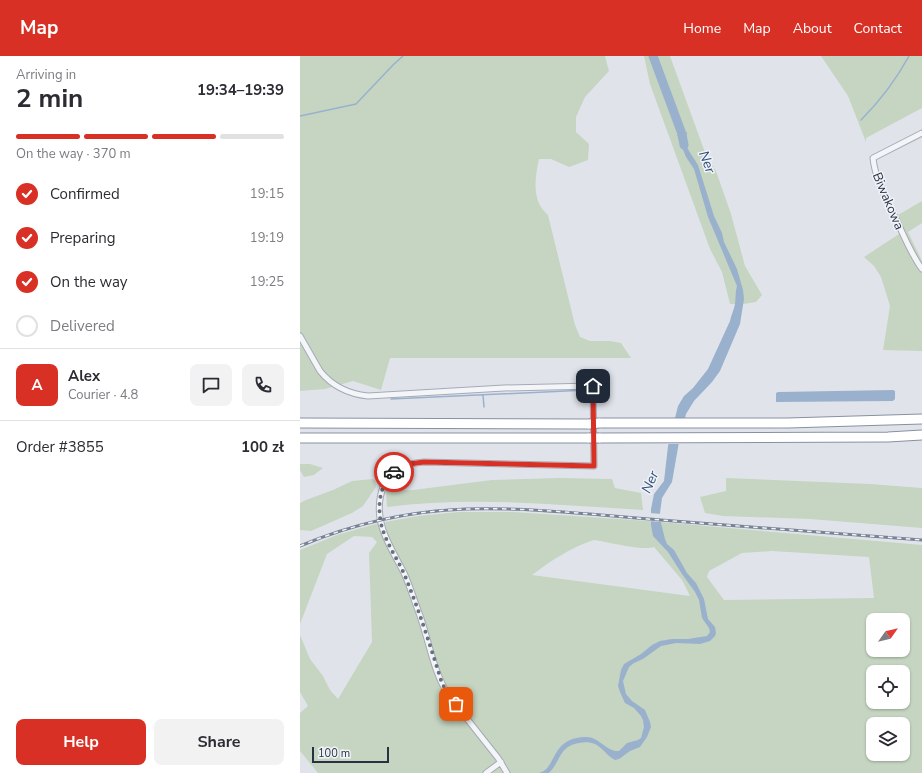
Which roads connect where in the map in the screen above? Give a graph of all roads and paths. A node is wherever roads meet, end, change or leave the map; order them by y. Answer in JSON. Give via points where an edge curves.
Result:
{"nodes":[{"id":1,"x":922,"y":133,"type":"edge"},
{"id":2,"x":922,"y":269,"type":"edge"},
{"id":3,"x":300,"y":336,"type":"edge"},
{"id":4,"x":922,"y":420,"type":"edge"},
{"id":5,"x":300,"y":423,"type":"edge"},
{"id":6,"x":922,"y":435,"type":"edge"},
{"id":7,"x":300,"y":438,"type":"edge"},
{"id":8,"x":501,"y":762,"type":"junction"},
{"id":9,"x":486,"y":773,"type":"edge"},
{"id":10,"x":506,"y":773,"type":"edge"}],
"edges":[{"from":1,"to":2,"type":"street","name":"Biwakowa","via":[[873,158],[887,200],[914,258]]},
{"from":3,"to":8,"type":"street","via":[[320,371],[331,382],[350,392],[368,396],[593,386],[594,466],[424,462],[398,469],[392,473],[382,489],[380,517],[384,531],[405,574],[441,680],[445,689]]},
{"from":4,"to":5,"type":"highway","bridge":true,"via":[[788,424]]},
{"from":6,"to":7,"type":"highway","bridge":true},
{"from":8,"to":9,"type":"street"},
{"from":8,"to":10,"type":"street"}]}
